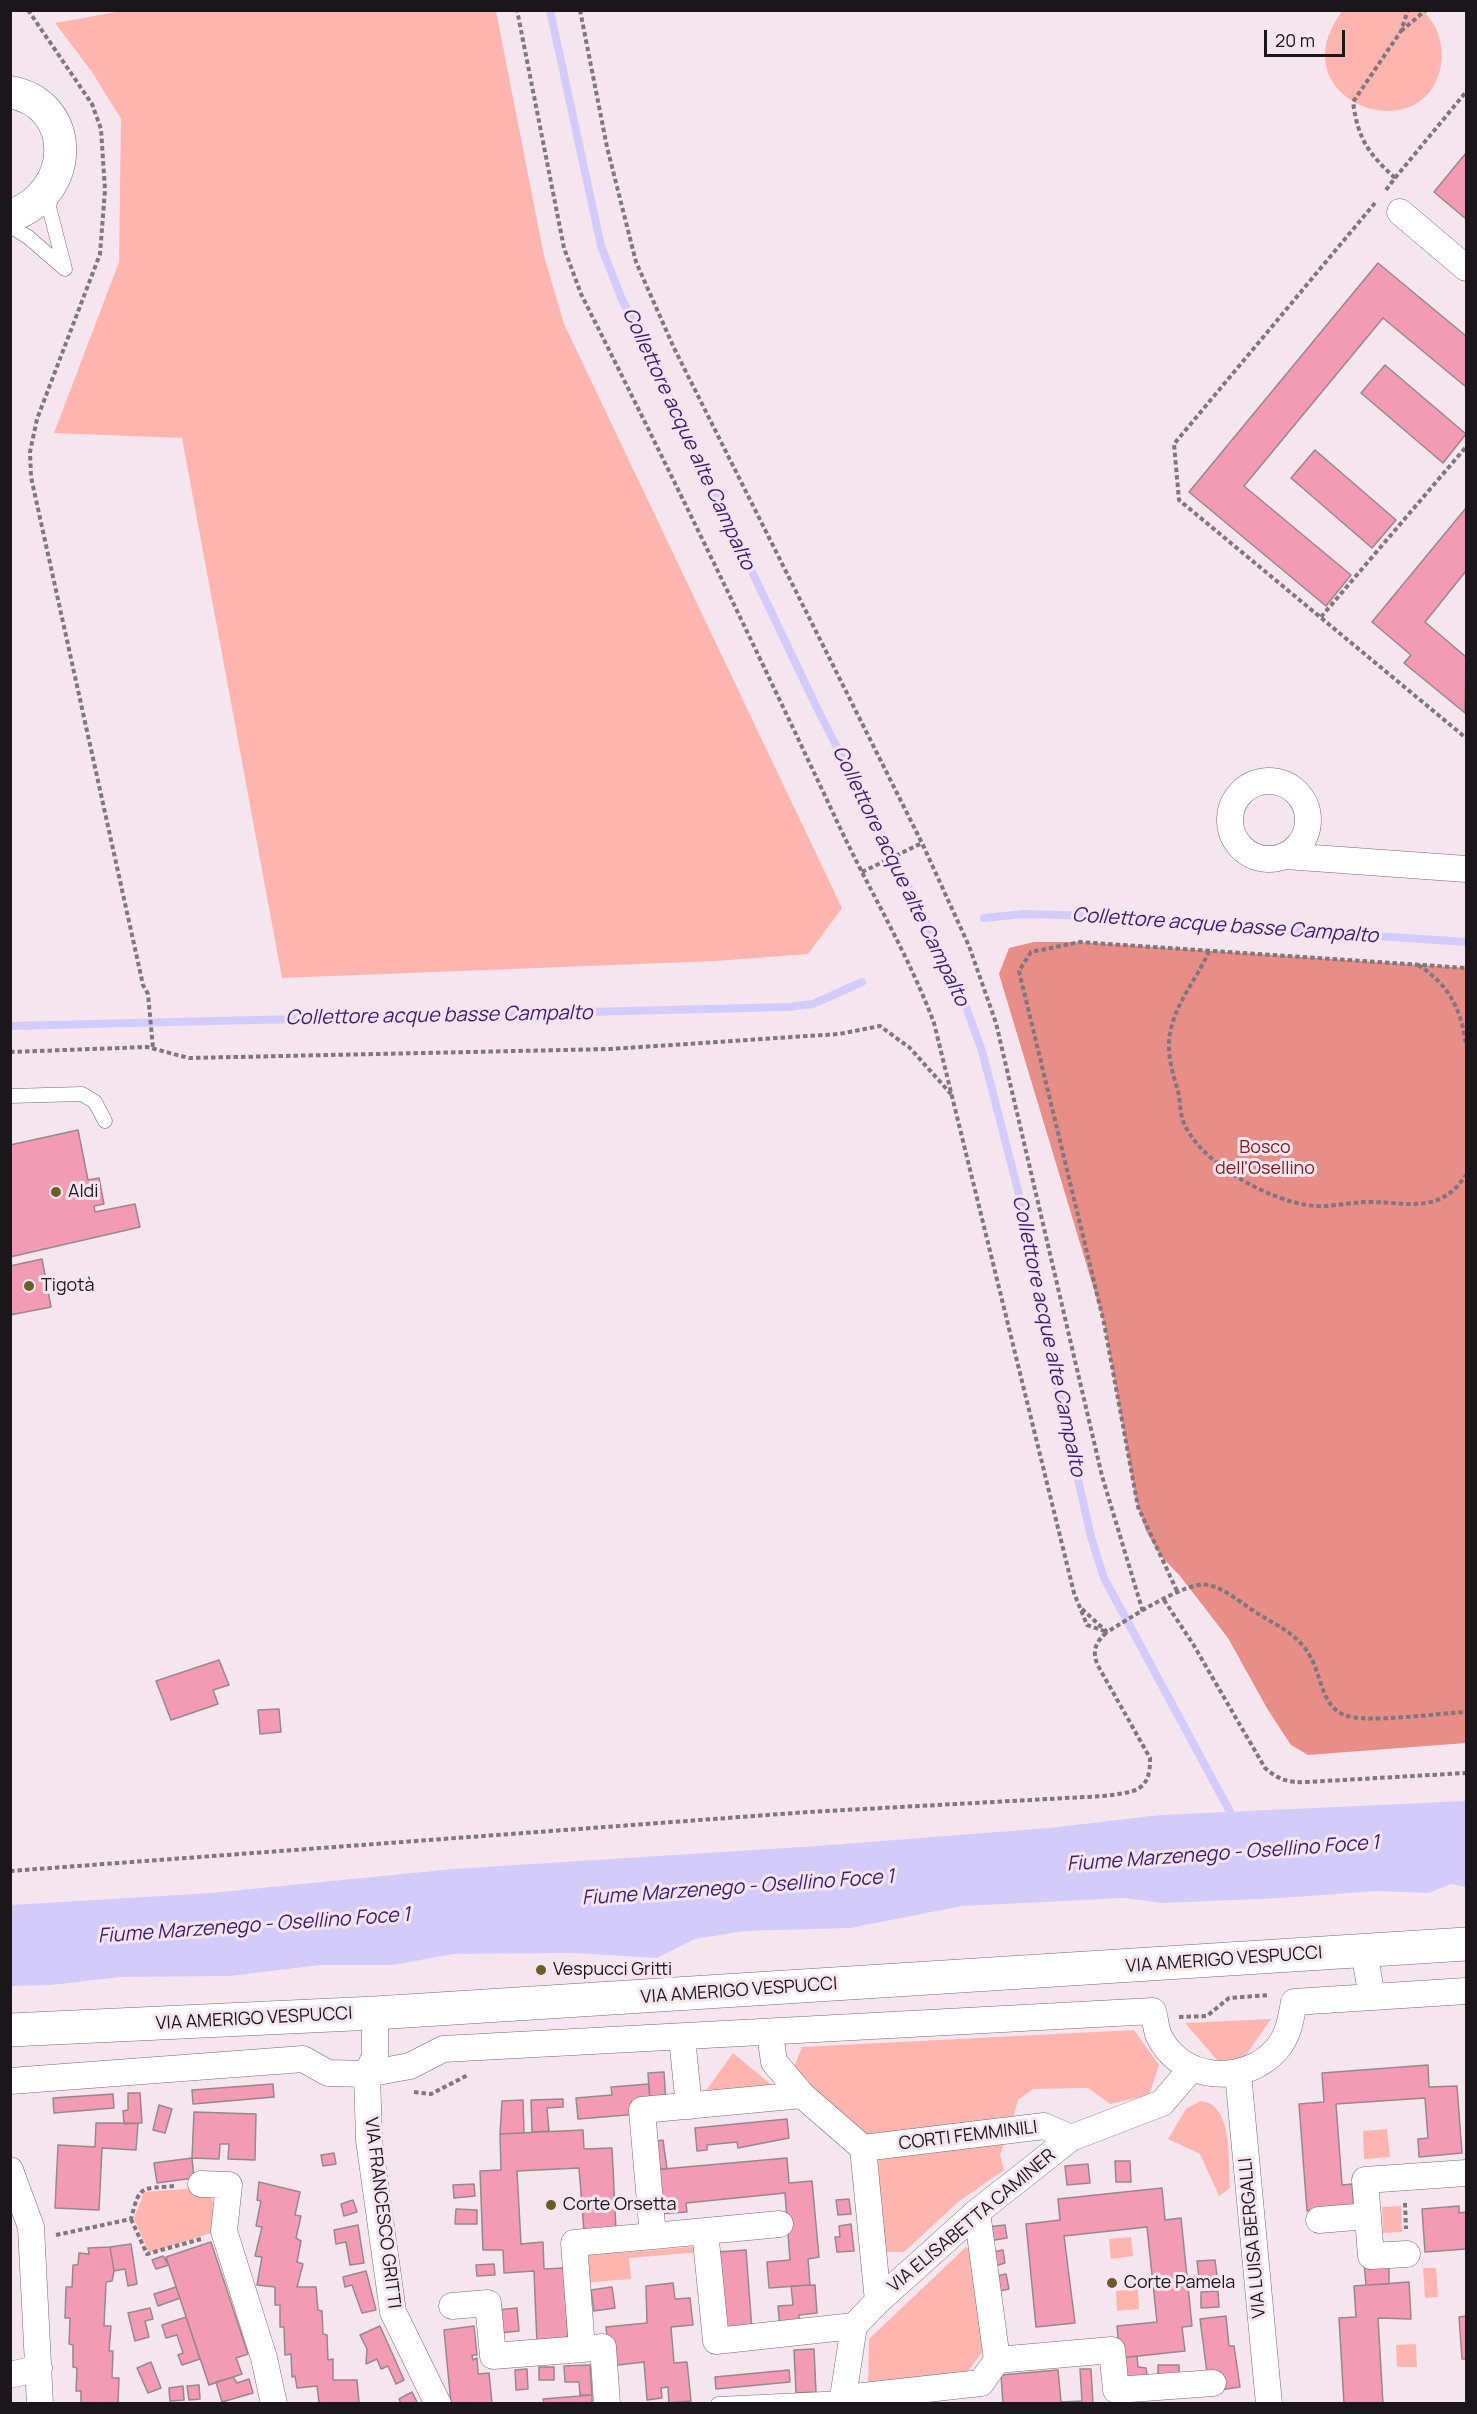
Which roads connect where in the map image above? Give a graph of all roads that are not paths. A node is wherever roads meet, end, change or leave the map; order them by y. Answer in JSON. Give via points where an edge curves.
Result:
{"nodes":[{"id":1,"x":13,"y":89,"type":"edge"},
{"id":2,"x":53,"y":185,"type":"junction"},
{"id":3,"x":1400,"y":212,"type":"dead end"},
{"id":4,"x":10,"y":216,"type":"edge"},
{"id":5,"x":10,"y":226,"type":"edge"},
{"id":6,"x":1467,"y":268,"type":"edge"},
{"id":7,"x":1308,"y":817,"type":"junction"},
{"id":8,"x":1286,"y":856,"type":"junction"},
{"id":9,"x":1339,"y":859,"type":"junction"},
{"id":10,"x":1467,"y":869,"type":"edge"},
{"id":11,"x":10,"y":1096,"type":"edge"},
{"id":12,"x":105,"y":1121,"type":"dead end"},
{"id":13,"x":1467,"y":1944,"type":"edge"},
{"id":14,"x":1364,"y":1951,"type":"junction"},
{"id":15,"x":1467,"y":1991,"type":"edge"},
{"id":16,"x":1372,"y":1997,"type":"junction"},
{"id":17,"x":375,"y":2013,"type":"junction"},
{"id":18,"x":10,"y":2030,"type":"edge"},
{"id":19,"x":771,"y":2034,"type":"junction"},
{"id":20,"x":682,"y":2038,"type":"junction"},
{"id":21,"x":1192,"y":2068,"type":"junction"},
{"id":22,"x":1239,"y":2073,"type":"junction"},
{"id":23,"x":367,"y":2074,"type":"junction"},
{"id":24,"x":10,"y":2081,"type":"edge"},
{"id":25,"x":802,"y":2095,"type":"junction"},
{"id":26,"x":689,"y":2106,"type":"junction"},
{"id":27,"x":1071,"y":2138,"type":"junction"},
{"id":28,"x":863,"y":2148,"type":"junction"},
{"id":29,"x":10,"y":2170,"type":"edge"},
{"id":30,"x":1467,"y":2173,"type":"edge"},
{"id":31,"x":201,"y":2184,"type":"road end"},
{"id":32,"x":977,"y":2212,"type":"junction"},
{"id":33,"x":1368,"y":2216,"type":"junction"},
{"id":34,"x":1319,"y":2220,"type":"dead end"},
{"id":35,"x":780,"y":2224,"type":"dead end"},
{"id":36,"x":705,"y":2231,"type":"junction"},
{"id":37,"x":653,"y":2236,"type":"junction"},
{"id":38,"x":1407,"y":2254,"type":"road end"},
{"id":39,"x":878,"y":2301,"type":"junction"},
{"id":40,"x":452,"y":2306,"type":"dead end"},
{"id":41,"x":854,"y":2326,"type":"junction"},
{"id":42,"x":582,"y":2349,"type":"junction"},
{"id":43,"x":997,"y":2360,"type":"junction"},
{"id":44,"x":39,"y":2368,"type":"junction"},
{"id":45,"x":10,"y":2375,"type":"edge"},
{"id":46,"x":1213,"y":2383,"type":"dead end"},
{"id":47,"x":981,"y":2393,"type":"edge"},
{"id":48,"x":1128,"y":2394,"type":"edge"},
{"id":49,"x":844,"y":2401,"type":"edge"},
{"id":50,"x":40,"y":2403,"type":"edge"},
{"id":51,"x":274,"y":2403,"type":"edge"},
{"id":52,"x":438,"y":2403,"type":"edge"},
{"id":53,"x":607,"y":2403,"type":"edge"},
{"id":54,"x":718,"y":2403,"type":"edge"},
{"id":55,"x":1269,"y":2403,"type":"edge"}],
"edges":[{"from":1,"to":2,"type":"street","via":[[42,109],[57,131],[60,159]]},
{"from":2,"to":4,"type":"street","via":[[28,210]]},
{"from":2,"to":5,"type":"lane","via":[[49,207],[65,269]]},
{"from":3,"to":6,"type":"street"},
{"from":7,"to":8,"type":"street","via":[[1304,840]]},
{"from":7,"to":8,"type":"street","via":[[1300,795],[1268,781],[1246,788],[1232,806],[1230,829],[1242,850],[1263,859]]},
{"from":7,"to":9,"type":"street"},
{"from":8,"to":9,"type":"street"},
{"from":9,"to":10,"type":"street"},
{"from":11,"to":12,"type":"lane","via":[[82,1094],[95,1102]]},
{"from":13,"to":14,"type":"main road","name":"VIA AMERIGO VESPUCCI"},
{"from":14,"to":16,"type":"street"},
{"from":14,"to":17,"type":"main road","name":"VIA AMERIGO VESPUCCI"},
{"from":15,"to":16,"type":"street"},
{"from":16,"to":22,"type":"street","via":[[1294,2002],[1290,2026],[1278,2048],[1261,2064]]},
{"from":17,"to":18,"type":"main road","name":"VIA AMERIGO VESPUCCI"},
{"from":17,"to":23,"type":"street","name":"VIA FRANCESCO GRITTI","via":[[375,2056]]},
{"from":19,"to":20,"type":"street"},
{"from":19,"to":21,"type":"street","via":[[1154,2015],[1159,2034],[1172,2054]]},
{"from":19,"to":25,"type":"street","via":[[774,2062]]},
{"from":20,"to":23,"type":"street","via":[[443,2049],[410,2066]]},
{"from":20,"to":26,"type":"street"},
{"from":21,"to":22,"type":"street","via":[[1215,2075]]},
{"from":21,"to":27,"type":"street","name":"VIA ELISABETTA CAMINER","via":[[1162,2103]]},
{"from":22,"to":55,"type":"street","name":"VIA LUISA BERGALLI"},
{"from":23,"to":24,"type":"street","via":[[328,2073],[303,2059]]},
{"from":23,"to":52,"type":"street","name":"VIA FRANCESCO GRITTI","via":[[369,2140],[393,2312]]},
{"from":25,"to":26,"type":"street"},
{"from":25,"to":28,"type":"street"},
{"from":26,"to":37,"type":"street","via":[[642,2110]]},
{"from":27,"to":28,"type":"street","name":"CORTI FEMMINILI","via":[[1044,2126]]},
{"from":27,"to":32,"type":"street","name":"VIA ELISABETTA CAMINER"},
{"from":28,"to":39,"type":"street"},
{"from":29,"to":44,"type":"street","via":[[31,2227]]},
{"from":30,"to":33,"type":"street","via":[[1365,2180]]},
{"from":31,"to":51,"type":"street","via":[[229,2185],[224,2231]]},
{"from":32,"to":39,"type":"street","name":"VIA ELISABETTA CAMINER"},
{"from":32,"to":43,"type":"street"},
{"from":33,"to":34,"type":"street"},
{"from":33,"to":38,"type":"street","via":[[1371,2256]]},
{"from":35,"to":36,"type":"street"},
{"from":36,"to":37,"type":"street"},
{"from":36,"to":41,"type":"street","via":[[716,2341]]},
{"from":37,"to":42,"type":"street","via":[[574,2243]]},
{"from":39,"to":41,"type":"street","name":"VIA ELISABETTA CAMINER"},
{"from":40,"to":42,"type":"street","via":[[488,2303],[493,2356]]},
{"from":41,"to":49,"type":"street"},
{"from":42,"to":53,"type":"street","via":[[603,2347]]},
{"from":43,"to":47,"type":"street"},
{"from":43,"to":48,"type":"street","via":[[1112,2350]]},
{"from":44,"to":45,"type":"street"},
{"from":44,"to":50,"type":"street"},
{"from":46,"to":48,"type":"street"},
{"from":47,"to":49,"type":"street"},
{"from":49,"to":54,"type":"lane"}]}
